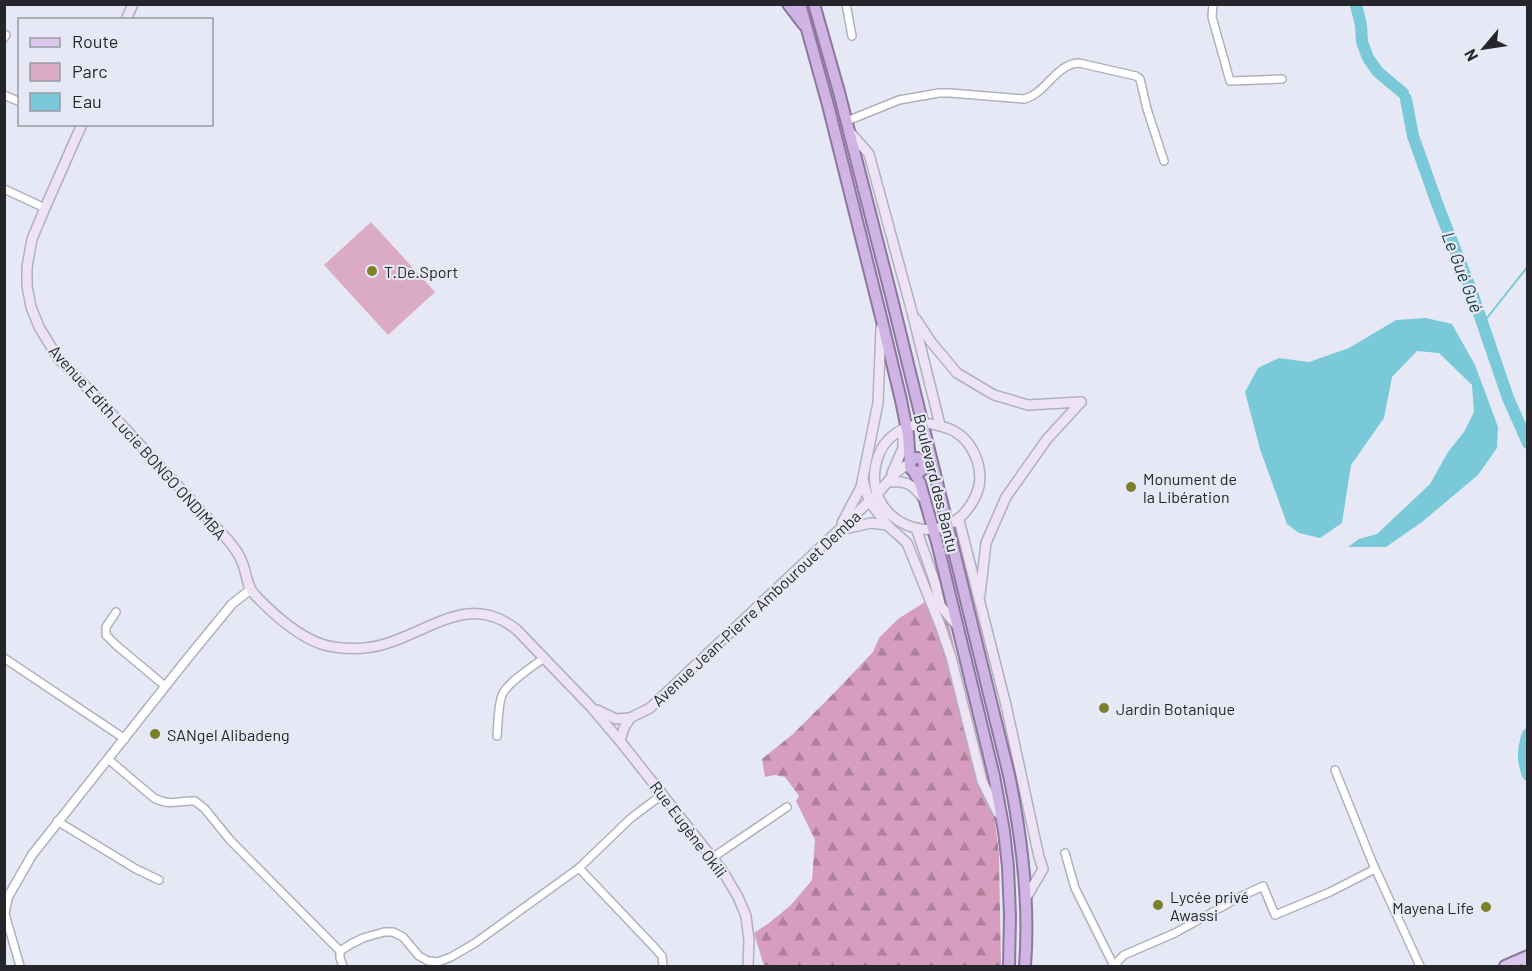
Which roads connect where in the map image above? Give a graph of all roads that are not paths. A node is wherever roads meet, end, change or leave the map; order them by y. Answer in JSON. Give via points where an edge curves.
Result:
{"nodes":[{"id":1,"x":133,"y":4,"type":"edge"},
{"id":2,"x":788,"y":4,"type":"edge"},
{"id":3,"x":800,"y":4,"type":"edge"},
{"id":4,"x":814,"y":4,"type":"edge"},
{"id":5,"x":846,"y":4,"type":"edge"},
{"id":6,"x":1213,"y":4,"type":"edge"},
{"id":7,"x":127,"y":18,"type":"edge"},
{"id":8,"x":807,"y":28,"type":"junction"},
{"id":9,"x":852,"y":36,"type":"dead end"},
{"id":10,"x":1282,"y":79,"type":"dead end"},
{"id":11,"x":4,"y":95,"type":"edge"},
{"id":12,"x":18,"y":101,"type":"edge"},
{"id":13,"x":78,"y":126,"type":"edge"},
{"id":14,"x":848,"y":126,"type":"junction"},
{"id":15,"x":1164,"y":161,"type":"dead end"},
{"id":16,"x":4,"y":189,"type":"edge"},
{"id":17,"x":45,"y":208,"type":"junction"},
{"id":18,"x":912,"y":312,"type":"junction"},
{"id":19,"x":896,"y":314,"type":"junction"},
{"id":20,"x":881,"y":316,"type":"junction"},
{"id":21,"x":901,"y":400,"type":"junction"},
{"id":22,"x":915,"y":425,"type":"junction"},
{"id":23,"x":940,"y":425,"type":"junction"},
{"id":24,"x":924,"y":464,"type":"junction"},
{"id":25,"x":912,"y":467,"type":"junction"},
{"id":26,"x":863,"y":477,"type":"junction"},
{"id":27,"x":892,"y":479,"type":"junction"},
{"id":28,"x":879,"y":492,"type":"junction"},
{"id":29,"x":925,"y":500,"type":"junction"},
{"id":30,"x":869,"y":501,"type":"junction"},
{"id":31,"x":950,"y":524,"type":"junction"},
{"id":32,"x":887,"y":525,"type":"junction"},
{"id":33,"x":916,"y":528,"type":"junction"},
{"id":34,"x":933,"y":529,"type":"junction"},
{"id":35,"x":838,"y":531,"type":"junction"},
{"id":36,"x":250,"y":590,"type":"junction"},
{"id":37,"x":979,"y":600,"type":"junction"},
{"id":38,"x":116,"y":612,"type":"dead end"},
{"id":39,"x":958,"y":628,"type":"junction"},
{"id":40,"x":4,"y":658,"type":"edge"},
{"id":41,"x":544,"y":658,"type":"junction"},
{"id":42,"x":165,"y":686,"type":"junction"},
{"id":43,"x":592,"y":708,"type":"junction"},
{"id":44,"x":630,"y":718,"type":"junction"},
{"id":45,"x":497,"y":736,"type":"dead end"},
{"id":46,"x":125,"y":739,"type":"junction"},
{"id":47,"x":620,"y":741,"type":"junction"},
{"id":48,"x":108,"y":759,"type":"junction"},
{"id":49,"x":1335,"y":770,"type":"dead end"},
{"id":50,"x":663,"y":794,"type":"junction"},
{"id":51,"x":787,"y":807,"type":"dead end"},
{"id":52,"x":57,"y":821,"type":"junction"},
{"id":53,"x":1002,"y":821,"type":"junction"},
{"id":54,"x":1065,"y":853,"type":"dead end"},
{"id":55,"x":712,"y":858,"type":"junction"},
{"id":56,"x":1375,"y":867,"type":"junction"},
{"id":57,"x":579,"y":868,"type":"junction"},
{"id":58,"x":159,"y":880,"type":"dead end"},
{"id":59,"x":6,"y":897,"type":"edge"},
{"id":60,"x":1026,"y":898,"type":"junction"},
{"id":61,"x":1027,"y":912,"type":"junction"},
{"id":62,"x":5,"y":914,"type":"edge"},
{"id":63,"x":340,"y":951,"type":"junction"},
{"id":64,"x":1527,"y":956,"type":"edge"},
{"id":65,"x":20,"y":966,"type":"edge"},
{"id":66,"x":343,"y":966,"type":"edge"},
{"id":67,"x":663,"y":966,"type":"edge"},
{"id":68,"x":748,"y":966,"type":"edge"},
{"id":69,"x":1010,"y":966,"type":"edge"},
{"id":70,"x":1024,"y":966,"type":"edge"},
{"id":71,"x":1031,"y":966,"type":"edge"},
{"id":72,"x":1115,"y":966,"type":"edge"},
{"id":73,"x":1420,"y":966,"type":"edge"},
{"id":74,"x":1505,"y":966,"type":"edge"}],
"edges":[{"from":1,"to":7,"type":"main road"},
{"from":2,"to":8,"type":"highway"},
{"from":3,"to":8,"type":"highway","name":"Boulevard des Bantu"},
{"from":4,"to":14,"type":"highway","name":"Boulevard des Bantu"},
{"from":5,"to":9,"type":"street"},
{"from":6,"to":10,"type":"street","via":[[1212,17],[1230,81]]},
{"from":8,"to":20,"type":"highway","name":"Boulevard des Bantu"},
{"from":11,"to":12,"type":"street"},
{"from":13,"to":17,"type":"main road","name":"Avenue Edith Lucie BONGO ONDIMBA"},
{"from":14,"to":15,"type":"street","via":[[852,119],[899,100],[939,93],[1031,98],[1064,68],[1079,63],[1140,79]]},
{"from":14,"to":18,"type":"main road","via":[[868,154]]},
{"from":14,"to":19,"type":"highway","name":"Boulevard des Bantu"},
{"from":16,"to":17,"type":"street"},
{"from":17,"to":36,"type":"main road","name":"Avenue Edith Lucie BONGO ONDIMBA","via":[[32,238],[27,267],[31,307],[39,327],[58,358],[227,539],[243,562]]},
{"from":18,"to":23,"type":"main road"},
{"from":18,"to":37,"type":"main road","via":[[957,373],[994,395],[1028,405],[1081,402],[1047,439],[1006,497],[986,543]]},
{"from":19,"to":22,"type":"highway","name":"Boulevard des Bantu"},
{"from":19,"to":24,"type":"highway"},
{"from":20,"to":21,"type":"highway","name":"Boulevard des Bantu"},
{"from":20,"to":26,"type":"main road","via":[[878,404]]},
{"from":21,"to":22,"type":"highway","name":"Boulevard des Bantu"},
{"from":21,"to":27,"type":"main road","via":[[903,448]]},
{"from":22,"to":23,"type":"main road"},
{"from":22,"to":25,"type":"highway","name":"Boulevard des Bantu"},
{"from":22,"to":28,"type":"main road","via":[[892,436],[881,449],[874,466],[874,484]]},
{"from":22,"to":31,"type":"highway","name":"Boulevard des Bantu","via":[[926,438]]},
{"from":23,"to":31,"type":"main road","via":[[968,443],[980,475],[978,492],[970,507]]},
{"from":24,"to":25,"type":"highway","via":[[921,472]]},
{"from":24,"to":31,"type":"highway"},
{"from":25,"to":27,"type":"main road","name":"Avenue Jean-Pierre Ambourouet Demba"},
{"from":25,"to":29,"type":"highway","name":"Boulevard des Bantu"},
{"from":26,"to":30,"type":"main road"},
{"from":26,"to":35,"type":"main road"},
{"from":27,"to":28,"type":"main road","name":"Avenue Jean-Pierre Ambourouet Demba"},
{"from":27,"to":29,"type":"main road","via":[[911,485]]},
{"from":28,"to":30,"type":"main road","name":"Avenue Jean-Pierre Ambourouet Demba"},
{"from":28,"to":33,"type":"main road","via":[[880,502],[891,516]]},
{"from":29,"to":34,"type":"highway","name":"Boulevard des Bantu"},
{"from":30,"to":32,"type":"main road"},
{"from":30,"to":35,"type":"main road","name":"Avenue Jean-Pierre Ambourouet Demba"},
{"from":31,"to":34,"type":"main road"},
{"from":31,"to":37,"type":"main road"},
{"from":31,"to":60,"type":"highway","name":"Boulevard des Bantu","via":[[1014,800]]},
{"from":32,"to":35,"type":"main road","via":[[871,523]]},
{"from":32,"to":53,"type":"main road","via":[[907,543],[940,625],[982,781]]},
{"from":33,"to":34,"type":"main road"},
{"from":33,"to":39,"type":"main road","via":[[940,605]]},
{"from":34,"to":39,"type":"highway","name":"Boulevard des Bantu"},
{"from":35,"to":44,"type":"main road","name":"Avenue Jean-Pierre Ambourouet Demba","via":[[661,698],[645,712]]},
{"from":36,"to":41,"type":"main road","name":"Rue Eugène Okili","via":[[293,628],[322,644],[357,648],[383,644],[471,613],[505,620]]},
{"from":36,"to":42,"type":"street","via":[[232,604]]},
{"from":37,"to":60,"type":"main road","via":[[1043,869]]},
{"from":38,"to":42,"type":"street","via":[[106,627],[106,635]]},
{"from":39,"to":53,"type":"highway","name":"Boulevard des Bantu"},
{"from":40,"to":46,"type":"street"},
{"from":41,"to":43,"type":"main road","name":"Rue Eugène Okili"},
{"from":41,"to":45,"type":"street","via":[[503,693]]},
{"from":42,"to":46,"type":"street"},
{"from":43,"to":44,"type":"main road","via":[[616,719]]},
{"from":43,"to":47,"type":"main road","name":"Rue Eugène Okili"},
{"from":44,"to":47,"type":"main road"},
{"from":46,"to":48,"type":"street"},
{"from":47,"to":50,"type":"main road","name":"Rue Eugène Okili"},
{"from":48,"to":52,"type":"street"},
{"from":48,"to":63,"type":"street","via":[[154,798],[170,804],[195,801],[205,809],[230,840]]},
{"from":49,"to":56,"type":"street"},
{"from":50,"to":55,"type":"main road","name":"Rue Eugène Okili"},
{"from":50,"to":57,"type":"street","via":[[630,818]]},
{"from":51,"to":55,"type":"street"},
{"from":52,"to":58,"type":"street"},
{"from":52,"to":59,"type":"street"},
{"from":53,"to":69,"type":"highway","name":"Boulevard des Bantu","via":[[1009,885]]},
{"from":54,"to":72,"type":"street","via":[[1075,888]]},
{"from":55,"to":68,"type":"main road","name":"Rue Eugène Okili","via":[[746,916]]},
{"from":56,"to":72,"type":"street","via":[[1330,892],[1275,915],[1263,886],[1125,955]]},
{"from":56,"to":73,"type":"street"},
{"from":57,"to":63,"type":"street","via":[[475,943],[438,962],[419,956],[403,937],[393,932],[369,936]]},
{"from":57,"to":67,"type":"street","via":[[662,956]]},
{"from":59,"to":62,"type":"street"},
{"from":60,"to":61,"type":"highway","name":"Boulevard des Bantu"},
{"from":61,"to":70,"type":"highway","name":"Boulevard des Bantu"},
{"from":61,"to":71,"type":"highway"},
{"from":62,"to":65,"type":"street"},
{"from":63,"to":66,"type":"street"},
{"from":64,"to":74,"type":"main road"}]}
